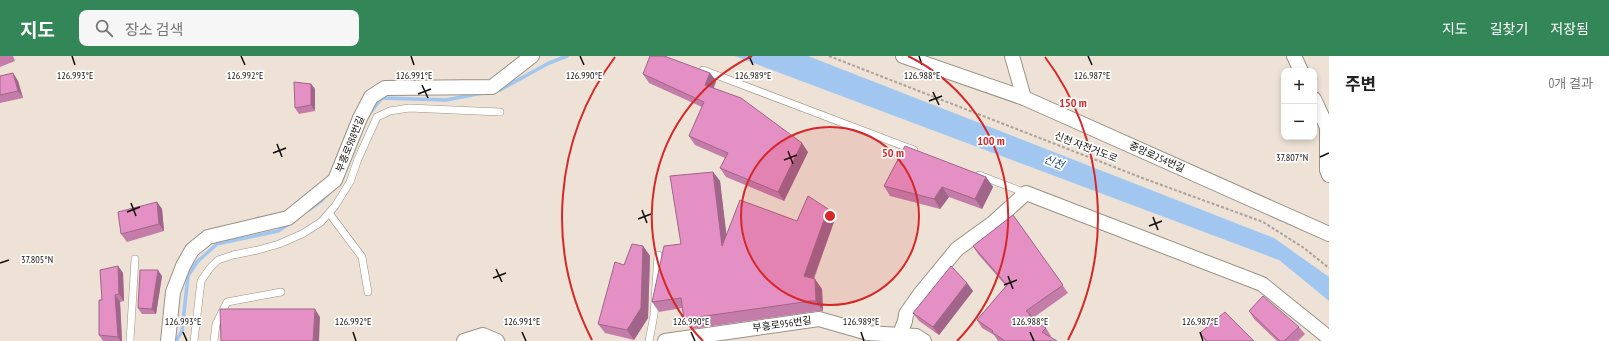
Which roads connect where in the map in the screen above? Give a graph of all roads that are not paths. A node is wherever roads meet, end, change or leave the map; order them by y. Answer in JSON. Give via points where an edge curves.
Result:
{"nodes":[{"id":1,"x":532,"y":56,"type":"edge"},
{"id":2,"x":903,"y":56,"type":"edge"},
{"id":3,"x":1012,"y":56,"type":"edge"},
{"id":4,"x":1294,"y":56,"type":"edge"},
{"id":5,"x":693,"y":67,"type":"edge"},
{"id":6,"x":1300,"y":68,"type":"edge"},
{"id":7,"x":1024,"y":98,"type":"junction"},
{"id":8,"x":1316,"y":104,"type":"edge"},
{"id":9,"x":500,"y":112,"type":"dead end"},
{"id":10,"x":919,"y":152,"type":"edge"},
{"id":11,"x":970,"y":172,"type":"edge"},
{"id":12,"x":1329,"y":176,"type":"edge"},
{"id":13,"x":1026,"y":193,"type":"junction"},
{"id":14,"x":329,"y":213,"type":"junction"},
{"id":15,"x":1328,"y":231,"type":"edge"},
{"id":16,"x":658,"y":255,"type":"dead end"},
{"id":17,"x":135,"y":259,"type":"dead end"},
{"id":18,"x":281,"y":292,"type":"dead end"},
{"id":19,"x":368,"y":292,"type":"dead end"},
{"id":20,"x":898,"y":338,"type":"edge"},
{"id":21,"x":1329,"y":338,"type":"edge"},
{"id":22,"x":130,"y":341,"type":"edge"},
{"id":23,"x":168,"y":341,"type":"edge"},
{"id":24,"x":194,"y":341,"type":"edge"},
{"id":25,"x":214,"y":341,"type":"edge"},
{"id":26,"x":464,"y":341,"type":"edge"},
{"id":27,"x":497,"y":341,"type":"edge"},
{"id":28,"x":649,"y":341,"type":"edge"},
{"id":29,"x":665,"y":341,"type":"edge"},
{"id":30,"x":924,"y":341,"type":"edge"}],
"edges":[{"from":1,"to":23,"type":"street","name":"부흥로988번길","via":[[492,87],[385,88],[371,97],[335,180],[288,218],[208,236],[192,250],[173,292]]},
{"from":2,"to":7,"type":"street","name":"중앙로254번길"},
{"from":3,"to":7,"type":"street"},
{"from":4,"to":6,"type":"street"},
{"from":5,"to":10,"type":"lane"},
{"from":7,"to":15,"type":"street","name":"중앙로254번길"},
{"from":8,"to":12,"type":"street","via":[[1327,127]]},
{"from":9,"to":14,"type":"lane","via":[[409,108],[390,111],[377,117],[350,182]]},
{"from":11,"to":13,"type":"lane"},
{"from":13,"to":20,"type":"street","via":[[993,223],[957,249],[906,314]]},
{"from":13,"to":21,"type":"street","via":[[1262,284]]},
{"from":14,"to":19,"type":"lane","via":[[362,257]]},
{"from":14,"to":24,"type":"lane","via":[[321,222],[279,244],[218,260],[201,281]]},
{"from":16,"to":28,"type":"lane","via":[[654,315]]},
{"from":17,"to":22,"type":"lane"},
{"from":18,"to":25,"type":"lane","via":[[227,302],[216,324]]},
{"from":20,"to":29,"type":"street","name":"부흥로956번길","via":[[868,333],[819,319]]},
{"from":20,"to":30,"type":"street","name":"부흥로956번길","via":[[916,336]]},
{"from":26,"to":27,"type":"street","via":[[483,336]]}]}
